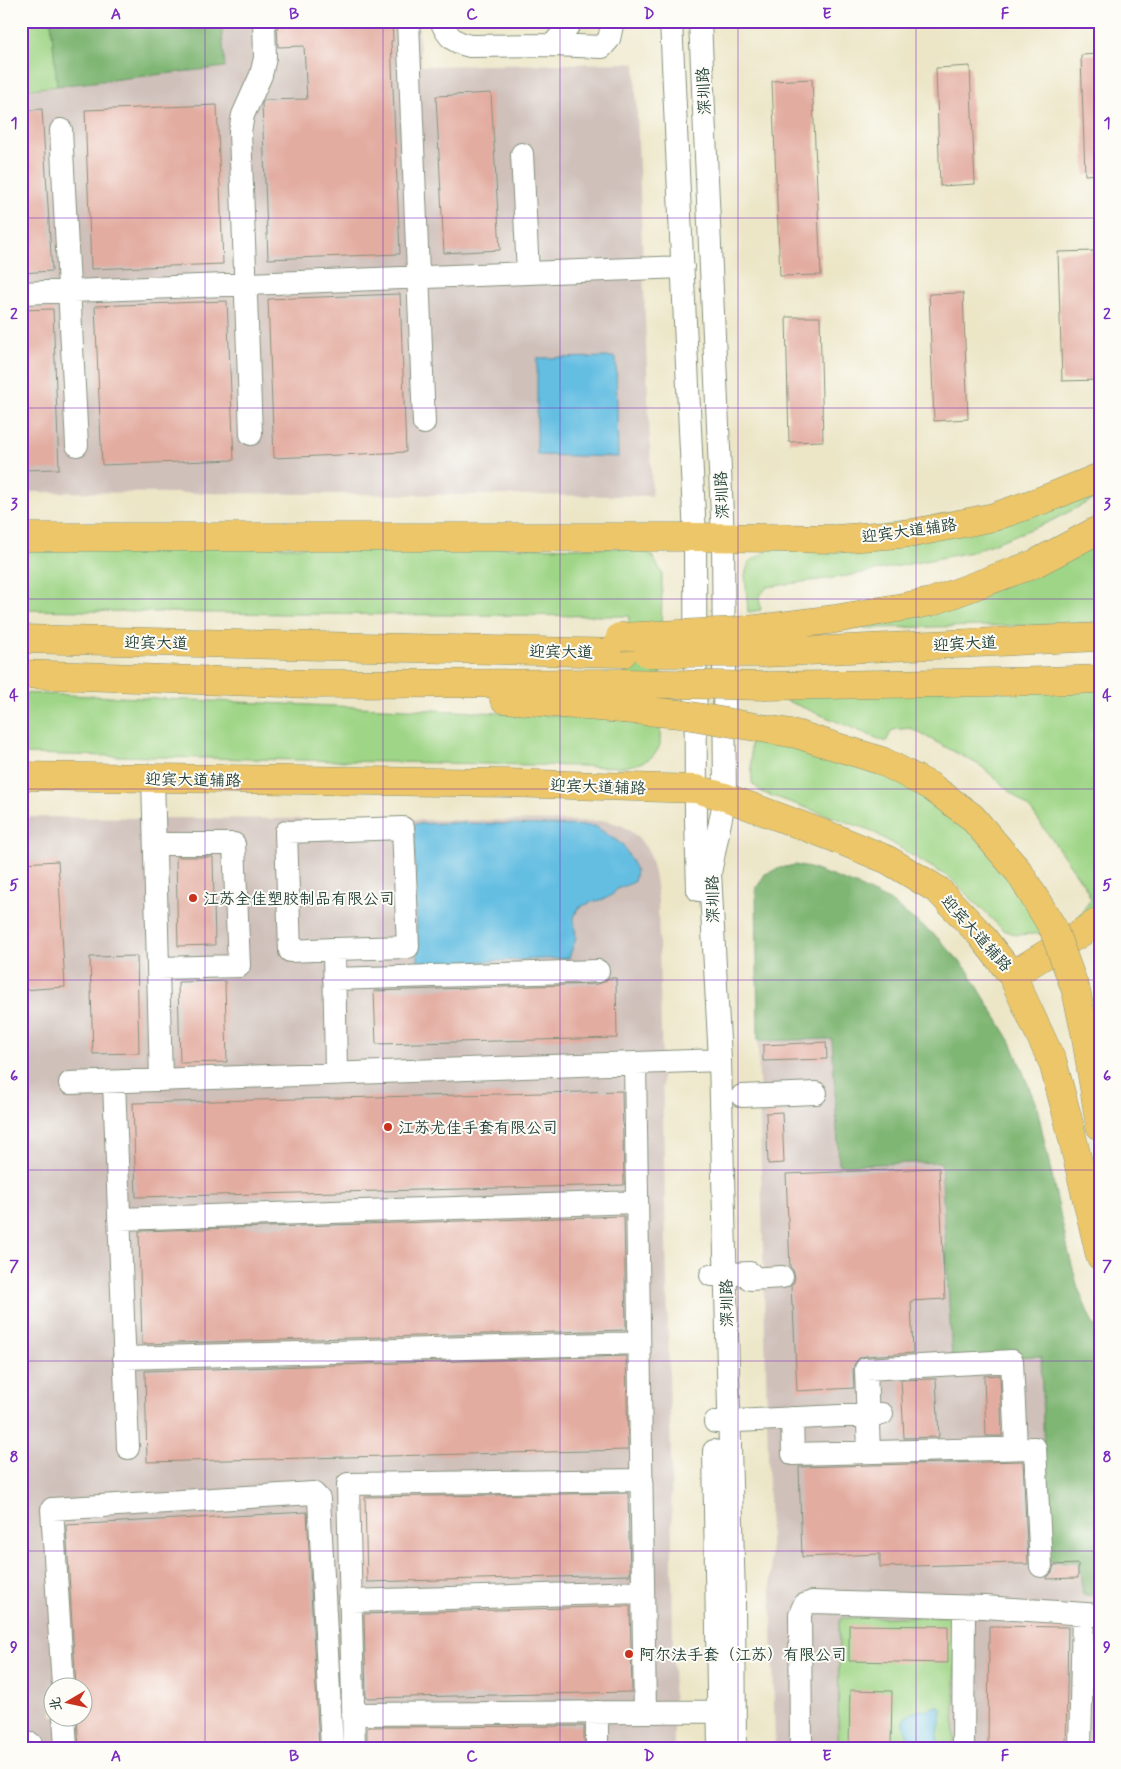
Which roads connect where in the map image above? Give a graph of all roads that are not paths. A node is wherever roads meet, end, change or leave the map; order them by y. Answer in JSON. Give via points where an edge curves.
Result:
{"nodes":[{"id":1,"x":264,"y":21,"type":"edge"},
{"id":2,"x":408,"y":21,"type":"edge"},
{"id":3,"x":441,"y":21,"type":"edge"},
{"id":4,"x":572,"y":21,"type":"edge"},
{"id":5,"x":613,"y":21,"type":"edge"},
{"id":6,"x":671,"y":21,"type":"edge"},
{"id":7,"x":700,"y":21,"type":"edge"},
{"id":8,"x":553,"y":45,"type":"junction"},
{"id":9,"x":62,"y":130,"type":"dead end"},
{"id":10,"x":522,"y":154,"type":"dead end"},
{"id":11,"x":682,"y":267,"type":"junction"},
{"id":12,"x":528,"y":273,"type":"junction"},
{"id":13,"x":418,"y":278,"type":"junction"},
{"id":14,"x":246,"y":284,"type":"junction"},
{"id":15,"x":70,"y":291,"type":"junction"},
{"id":16,"x":21,"y":293,"type":"edge"},
{"id":17,"x":424,"y":422,"type":"dead end"},
{"id":18,"x":251,"y":434,"type":"dead end"},
{"id":19,"x":77,"y":445,"type":"dead end"},
{"id":20,"x":1100,"y":477,"type":"edge"},
{"id":21,"x":1100,"y":530,"type":"edge"},
{"id":22,"x":21,"y":537,"type":"edge"},
{"id":23,"x":695,"y":537,"type":"junction"},
{"id":24,"x":724,"y":538,"type":"junction"},
{"id":25,"x":1100,"y":637,"type":"edge"},
{"id":26,"x":21,"y":639,"type":"edge"},
{"id":27,"x":765,"y":640,"type":"junction"},
{"id":28,"x":21,"y":674,"type":"edge"},
{"id":29,"x":1100,"y":679,"type":"edge"},
{"id":30,"x":622,"y":696,"type":"junction"},
{"id":31,"x":21,"y":776,"type":"edge"},
{"id":32,"x":153,"y":778,"type":"junction"},
{"id":33,"x":696,"y":789,"type":"junction"},
{"id":34,"x":726,"y":798,"type":"junction"},
{"id":35,"x":155,"y":844,"type":"junction"},
{"id":36,"x":1100,"y":920,"type":"edge"},
{"id":37,"x":334,"y":950,"type":"junction"},
{"id":38,"x":158,"y":968,"type":"junction"},
{"id":39,"x":598,"y":971,"type":"dead end"},
{"id":40,"x":1012,"y":975,"type":"junction"},
{"id":41,"x":334,"y":979,"type":"junction"},
{"id":42,"x":714,"y":1060,"type":"junction"},
{"id":43,"x":635,"y":1063,"type":"junction"},
{"id":44,"x":336,"y":1074,"type":"junction"},
{"id":45,"x":161,"y":1080,"type":"junction"},
{"id":46,"x":114,"y":1082,"type":"junction"},
{"id":47,"x":70,"y":1083,"type":"dead end"},
{"id":48,"x":816,"y":1093,"type":"dead end"},
{"id":49,"x":742,"y":1096,"type":"dead end"},
{"id":50,"x":1100,"y":1126,"type":"edge"},
{"id":51,"x":638,"y":1202,"type":"junction"},
{"id":52,"x":119,"y":1219,"type":"junction"},
{"id":53,"x":1100,"y":1256,"type":"edge"},
{"id":54,"x":718,"y":1274,"type":"junction"},
{"id":55,"x":782,"y":1277,"type":"dead end"},
{"id":56,"x":639,"y":1343,"type":"junction"},
{"id":57,"x":124,"y":1358,"type":"junction"},
{"id":58,"x":875,"y":1414,"type":"junction"},
{"id":59,"x":792,"y":1418,"type":"junction"},
{"id":60,"x":721,"y":1422,"type":"junction"},
{"id":61,"x":128,"y":1448,"type":"dead end"},
{"id":62,"x":1016,"y":1448,"type":"junction"},
{"id":63,"x":869,"y":1452,"type":"junction"},
{"id":64,"x":642,"y":1480,"type":"junction"},
{"id":65,"x":1041,"y":1566,"type":"dead end"},
{"id":66,"x":643,"y":1592,"type":"junction"},
{"id":67,"x":350,"y":1601,"type":"junction"},
{"id":68,"x":964,"y":1607,"type":"junction"},
{"id":69,"x":1092,"y":1614,"type":"edge"},
{"id":70,"x":62,"y":1676,"type":"edge"},
{"id":71,"x":727,"y":1711,"type":"junction"},
{"id":72,"x":597,"y":1712,"type":"junction"},
{"id":73,"x":645,"y":1712,"type":"junction"},
{"id":74,"x":353,"y":1714,"type":"junction"},
{"id":75,"x":65,"y":1726,"type":"edge"},
{"id":76,"x":66,"y":1748,"type":"edge"},
{"id":77,"x":332,"y":1748,"type":"edge"},
{"id":78,"x":354,"y":1748,"type":"edge"},
{"id":79,"x":597,"y":1748,"type":"edge"},
{"id":80,"x":719,"y":1748,"type":"edge"},
{"id":81,"x":735,"y":1748,"type":"edge"},
{"id":82,"x":801,"y":1748,"type":"edge"},
{"id":83,"x":963,"y":1748,"type":"edge"},
{"id":84,"x":1080,"y":1748,"type":"edge"}],
"edges":[{"from":1,"to":14,"type":"street","via":[[265,58],[243,115],[240,132]]},
{"from":2,"to":13,"type":"street"},
{"from":3,"to":8,"type":"street","via":[[446,33],[457,43],[470,46]]},
{"from":4,"to":8,"type":"street"},
{"from":5,"to":8,"type":"street","via":[[609,39],[602,47]]},
{"from":6,"to":11,"type":"street","name":"深圳路"},
{"from":7,"to":24,"type":"street","name":"深圳路"},
{"from":9,"to":15,"type":"street"},
{"from":10,"to":12,"type":"street"},
{"from":11,"to":12,"type":"street"},
{"from":11,"to":23,"type":"street","name":"深圳路"},
{"from":12,"to":13,"type":"street"},
{"from":13,"to":14,"type":"street"},
{"from":13,"to":17,"type":"street"},
{"from":14,"to":15,"type":"street"},
{"from":14,"to":18,"type":"street"},
{"from":15,"to":16,"type":"street"},
{"from":15,"to":19,"type":"street"},
{"from":20,"to":24,"type":"main road","name":"迎宾大道辅路","via":[[994,517],[914,533],[836,539]]},
{"from":21,"to":27,"type":"main road","via":[[1034,564],[931,602],[835,619]]},
{"from":22,"to":23,"type":"main road","name":"迎宾大道辅路"},
{"from":23,"to":24,"type":"main road","name":"迎宾大道辅路"},
{"from":23,"to":33,"type":"street","name":"深圳路"},
{"from":24,"to":34,"type":"street","name":"深圳路"},
{"from":25,"to":27,"type":"main road","name":"迎宾大道"},
{"from":26,"to":27,"type":"main road","name":"迎宾大道","bridge":true,"via":[[334,646],[622,645]]},
{"from":28,"to":30,"type":"main road"},
{"from":29,"to":30,"type":"main road","bridge":true,"via":[[766,686]]},
{"from":30,"to":50,"type":"main road","bridge":true,"via":[[680,714],[796,734],[882,761],[930,786],[972,817],[1020,872],[1052,928],[1076,991]]},
{"from":31,"to":32,"type":"main road","name":"迎宾大道辅路"},
{"from":32,"to":33,"type":"main road","name":"迎宾大道辅路"},
{"from":32,"to":35,"type":"street"},
{"from":33,"to":34,"type":"main road","name":"迎宾大道辅路"},
{"from":33,"to":42,"type":"street","name":"深圳路","via":[[698,876]]},
{"from":34,"to":40,"type":"main road","name":"迎宾大道辅路","via":[[888,860],[938,890],[980,934]]},
{"from":34,"to":42,"type":"street","name":"深圳路","via":[[710,873]]},
{"from":35,"to":38,"type":"street"},
{"from":35,"to":38,"type":"street","via":[[234,844],[239,966]]},
{"from":36,"to":40,"type":"main road","name":"迎宾大道辅路"},
{"from":37,"to":37,"type":"street","via":[[290,951],[286,832],[403,828],[408,947]]},
{"from":37,"to":41,"type":"street"},
{"from":38,"to":45,"type":"street"},
{"from":39,"to":41,"type":"street"},
{"from":40,"to":53,"type":"main road","via":[[1053,1063]]},
{"from":41,"to":44,"type":"street"},
{"from":42,"to":43,"type":"street"},
{"from":42,"to":54,"type":"street","name":"深圳路"},
{"from":43,"to":44,"type":"street"},
{"from":43,"to":51,"type":"street"},
{"from":44,"to":45,"type":"street"},
{"from":45,"to":46,"type":"street"},
{"from":46,"to":47,"type":"street"},
{"from":46,"to":52,"type":"street"},
{"from":48,"to":49,"type":"street"},
{"from":51,"to":52,"type":"street"},
{"from":51,"to":56,"type":"street"},
{"from":52,"to":57,"type":"street"},
{"from":54,"to":55,"type":"street"},
{"from":54,"to":60,"type":"street","name":"深圳路"},
{"from":56,"to":57,"type":"street"},
{"from":56,"to":64,"type":"street"},
{"from":57,"to":61,"type":"street"},
{"from":58,"to":59,"type":"street"},
{"from":58,"to":62,"type":"street","via":[[866,1369],[1012,1361]]},
{"from":58,"to":63,"type":"street"},
{"from":59,"to":60,"type":"street"},
{"from":59,"to":63,"type":"street","via":[[793,1454]]},
{"from":60,"to":71,"type":"street","name":"深圳路"},
{"from":62,"to":63,"type":"street"},
{"from":62,"to":65,"type":"street","via":[[1035,1448]]},
{"from":64,"to":66,"type":"street"},
{"from":64,"to":67,"type":"street","via":[[348,1484]]},
{"from":66,"to":67,"type":"street"},
{"from":66,"to":73,"type":"street"},
{"from":67,"to":74,"type":"street"},
{"from":68,"to":69,"type":"street"},
{"from":68,"to":82,"type":"street","via":[[812,1602],[804,1605],[800,1614]]},
{"from":68,"to":83,"type":"street"},
{"from":69,"to":84,"type":"street"},
{"from":70,"to":77,"type":"street","via":[[52,1509],[313,1493],[319,1500]]},
{"from":71,"to":73,"type":"street"},
{"from":71,"to":80,"type":"street","name":"深圳路"},
{"from":71,"to":81,"type":"street","name":"深圳路"},
{"from":72,"to":73,"type":"street"},
{"from":72,"to":74,"type":"street"},
{"from":72,"to":79,"type":"street"},
{"from":74,"to":78,"type":"street"},
{"from":75,"to":76,"type":"street"}]}
